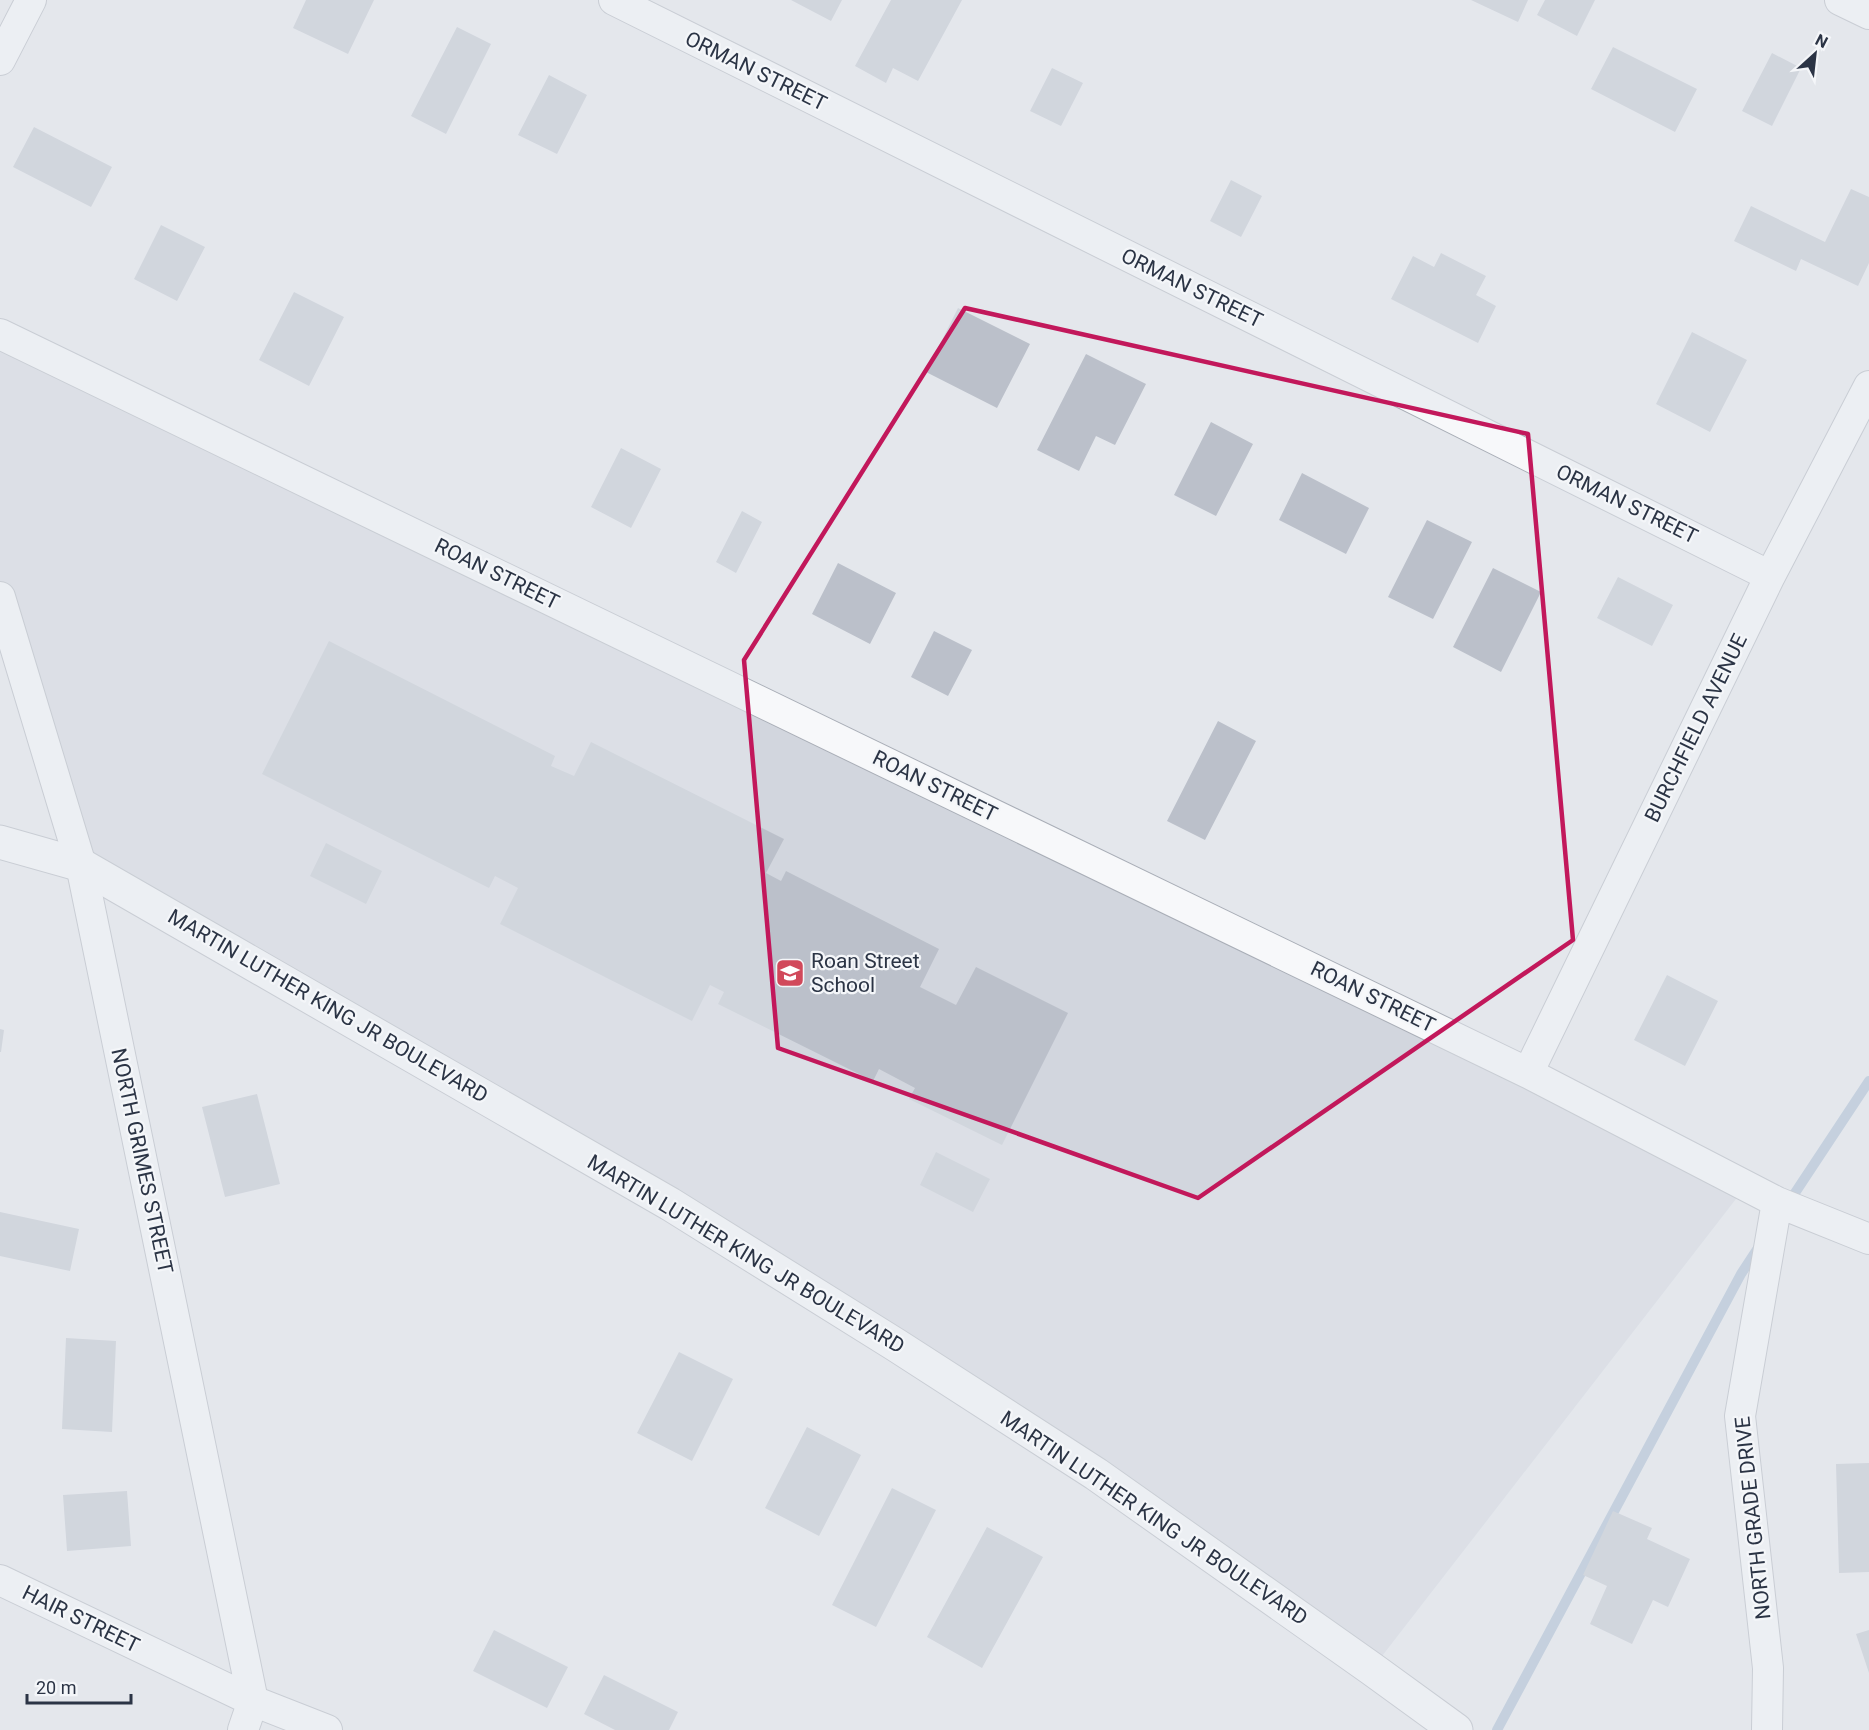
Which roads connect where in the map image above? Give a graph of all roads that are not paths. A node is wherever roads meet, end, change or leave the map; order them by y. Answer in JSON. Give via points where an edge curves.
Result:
{"nodes":[{"id":1,"x":31,"y":0,"type":"edge"},
{"id":2,"x":614,"y":0,"type":"edge"},
{"id":3,"x":1840,"y":0,"type":"edge"},
{"id":4,"x":1869,"y":14,"type":"edge"},
{"id":5,"x":0,"y":60,"type":"edge"},
{"id":6,"x":0,"y":334,"type":"edge"},
{"id":7,"x":1869,"y":386,"type":"edge"},
{"id":8,"x":1770,"y":576,"type":"junction"},
{"id":9,"x":0,"y":597,"type":"edge"},
{"id":10,"x":0,"y":842,"type":"edge"},
{"id":11,"x":81,"y":865,"type":"junction"},
{"id":12,"x":1528,"y":1072,"type":"junction"},
{"id":13,"x":1777,"y":1202,"type":"junction"},
{"id":14,"x":1869,"y":1239,"type":"edge"},
{"id":15,"x":0,"y":1580,"type":"edge"},
{"id":16,"x":253,"y":1701,"type":"junction"},
{"id":17,"x":243,"y":1730,"type":"edge"},
{"id":18,"x":327,"y":1730,"type":"edge"},
{"id":19,"x":1456,"y":1730,"type":"edge"},
{"id":20,"x":1767,"y":1730,"type":"edge"}],
"edges":[{"from":1,"to":5,"type":"street"},
{"from":2,"to":8,"type":"street","name":"ORMAN STREET"},
{"from":3,"to":4,"type":"street"},
{"from":6,"to":12,"type":"street","name":"ROAN STREET"},
{"from":7,"to":8,"type":"street","name":"BURCHFIELD AVENUE"},
{"from":8,"to":12,"type":"street","name":"BURCHFIELD AVENUE"},
{"from":9,"to":11,"type":"street","name":"NORTH GRIMES STREET"},
{"from":10,"to":11,"type":"street","name":"MARTIN LUTHER KING JR BOULEVARD"},
{"from":11,"to":16,"type":"street","name":"NORTH GRIMES STREET"},
{"from":11,"to":19,"type":"street","name":"MARTIN LUTHER KING JR BOULEVARD","via":[[670,1204],[897,1345],[1096,1473]]},
{"from":12,"to":13,"type":"street","name":"ROAN STREET"},
{"from":13,"to":14,"type":"street","name":"ROAN STREET"},
{"from":13,"to":20,"type":"street","name":"NORTH GRADE DRIVE","via":[[1740,1416],[1768,1668]]},
{"from":15,"to":16,"type":"street","name":"HAIR STREET"},
{"from":16,"to":17,"type":"street"},
{"from":16,"to":18,"type":"street","name":"HAIR STREET"}]}
